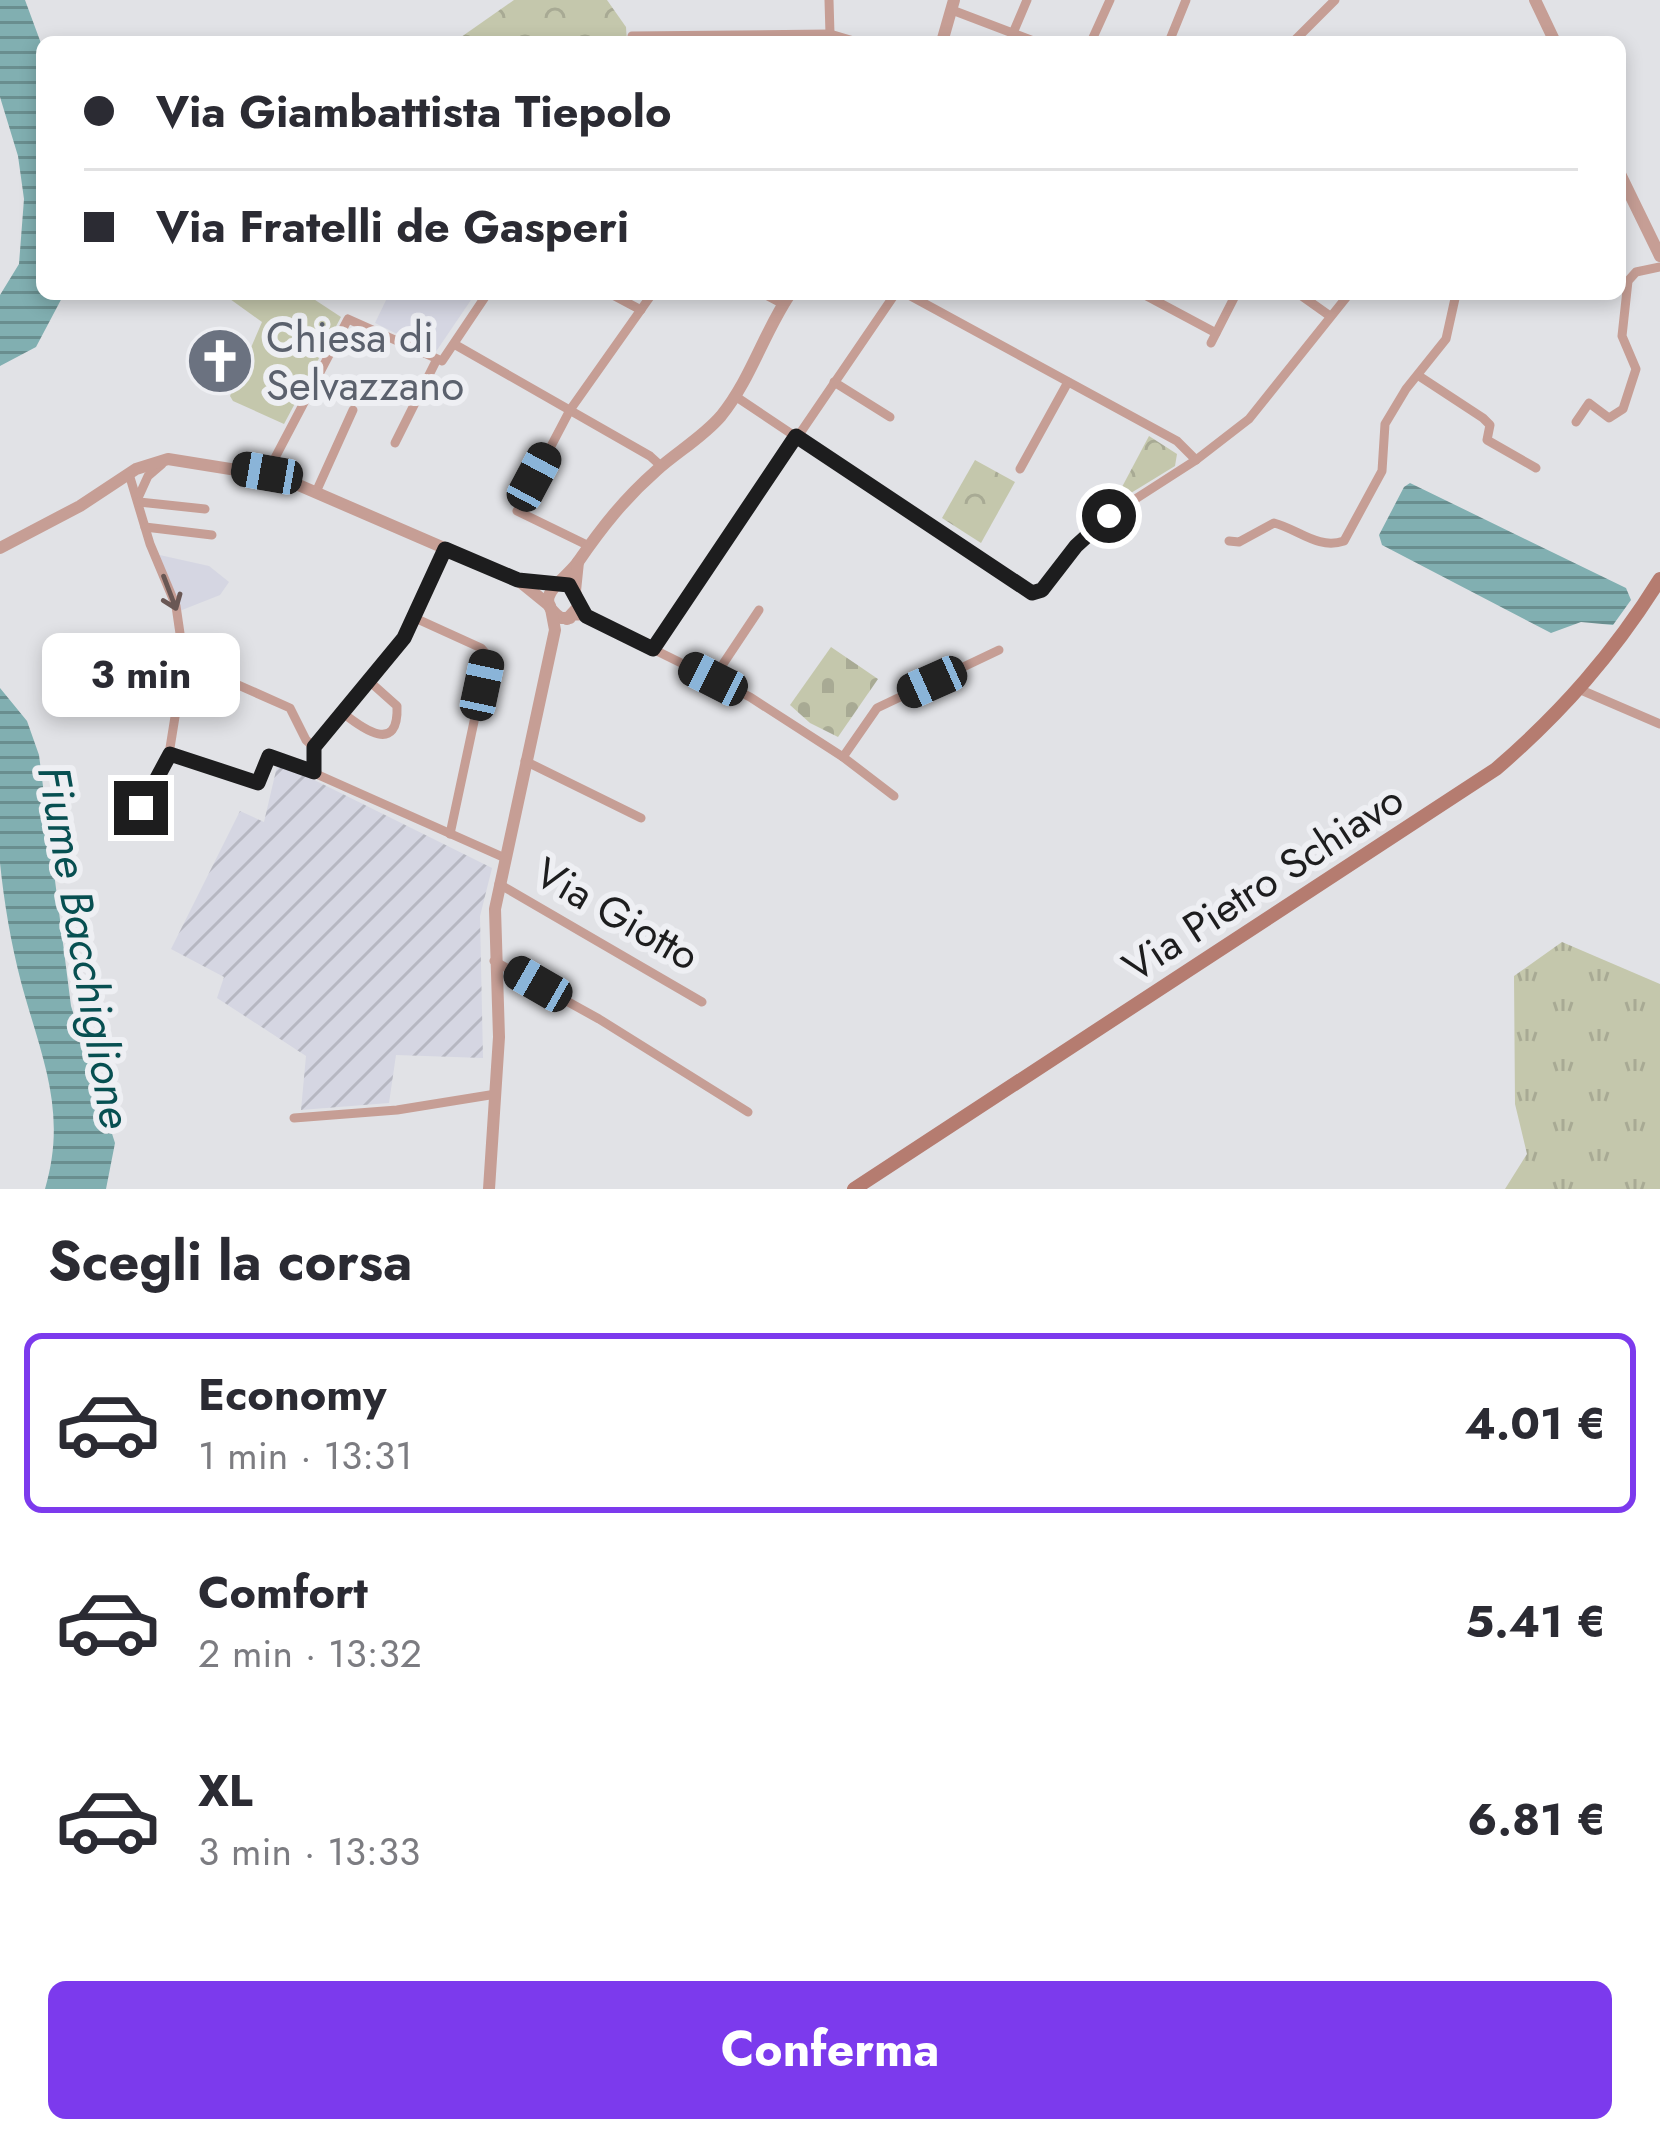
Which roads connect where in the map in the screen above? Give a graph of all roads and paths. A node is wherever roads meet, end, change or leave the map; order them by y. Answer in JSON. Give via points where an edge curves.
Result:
{"nodes":[{"id":1,"x":830,"y":0,"type":"edge"},
{"id":2,"x":1027,"y":0,"type":"edge"},
{"id":3,"x":1110,"y":0,"type":"edge"},
{"id":4,"x":1186,"y":0,"type":"edge"},
{"id":5,"x":1336,"y":0,"type":"edge"},
{"id":6,"x":1535,"y":0,"type":"edge"},
{"id":7,"x":953,"y":5,"type":"edge"},
{"id":8,"x":1013,"y":33,"type":"junction"},
{"id":9,"x":830,"y":34,"type":"junction"},
{"id":10,"x":632,"y":36,"type":"dead end"},
{"id":11,"x":837,"y":36,"type":"edge"},
{"id":12,"x":944,"y":36,"type":"edge"},
{"id":13,"x":1021,"y":36,"type":"edge"},
{"id":14,"x":1094,"y":36,"type":"edge"},
{"id":15,"x":1171,"y":36,"type":"edge"},
{"id":16,"x":1299,"y":36,"type":"edge"},
{"id":17,"x":1553,"y":36,"type":"edge"},
{"id":18,"x":1626,"y":192,"type":"edge"},
{"id":19,"x":1660,"y":256,"type":"edge"},
{"id":20,"x":1660,"y":267,"type":"edge"},
{"id":21,"x":1626,"y":299,"type":"edge"},
{"id":22,"x":483,"y":300,"type":"edge"},
{"id":23,"x":622,"y":300,"type":"edge"},
{"id":24,"x":648,"y":300,"type":"edge"},
{"id":25,"x":786,"y":300,"type":"edge"},
{"id":26,"x":891,"y":300,"type":"edge"},
{"id":27,"x":918,"y":300,"type":"edge"},
{"id":28,"x":1153,"y":300,"type":"edge"},
{"id":29,"x":1233,"y":300,"type":"edge"},
{"id":30,"x":1307,"y":300,"type":"edge"},
{"id":31,"x":1344,"y":300,"type":"edge"},
{"id":32,"x":1455,"y":300,"type":"edge"},
{"id":33,"x":1626,"y":300,"type":"edge"},
{"id":34,"x":641,"y":310,"type":"junction"},
{"id":35,"x":1330,"y":316,"type":"junction"},
{"id":36,"x":454,"y":344,"type":"junction"},
{"id":37,"x":436,"y":362,"type":"junction"},
{"id":38,"x":1419,"y":376,"type":"junction"},
{"id":39,"x":834,"y":382,"type":"junction"},
{"id":40,"x":1068,"y":382,"type":"junction"},
{"id":41,"x":735,"y":396,"type":"junction"},
{"id":42,"x":353,"y":410,"type":"dead end"},
{"id":43,"x":570,"y":410,"type":"junction"},
{"id":44,"x":890,"y":417,"type":"dead end"},
{"id":45,"x":1576,"y":422,"type":"dead end"},
{"id":46,"x":796,"y":436,"type":"junction"},
{"id":47,"x":395,"y":443,"type":"dead end"},
{"id":48,"x":168,"y":459,"type":"junction"},
{"id":49,"x":1196,"y":460,"type":"junction"},
{"id":50,"x":661,"y":466,"type":"junction"},
{"id":51,"x":1536,"y":468,"type":"dead end"},
{"id":52,"x":135,"y":470,"type":"junction"},
{"id":53,"x":1020,"y":470,"type":"dead end"},
{"id":54,"x":267,"y":473,"type":"junction"},
{"id":55,"x":143,"y":485,"type":"junction"},
{"id":56,"x":316,"y":492,"type":"junction"},
{"id":57,"x":139,"y":500,"type":"junction"},
{"id":58,"x":206,"y":509,"type":"dead end"},
{"id":59,"x":145,"y":527,"type":"junction"},
{"id":60,"x":212,"y":535,"type":"dead end"},
{"id":61,"x":1229,"y":541,"type":"dead end"},
{"id":62,"x":587,"y":544,"type":"junction"},
{"id":63,"x":0,"y":548,"type":"edge"},
{"id":64,"x":445,"y":549,"type":"junction"},
{"id":65,"x":578,"y":561,"type":"junction"},
{"id":66,"x":1660,"y":579,"type":"edge"},
{"id":67,"x":518,"y":580,"type":"junction"},
{"id":68,"x":555,"y":585,"type":"junction"},
{"id":69,"x":550,"y":608,"type":"junction"},
{"id":70,"x":577,"y":609,"type":"junction"},
{"id":71,"x":758,"y":610,"type":"dead end"},
{"id":72,"x":415,"y":618,"type":"junction"},
{"id":73,"x":555,"y":629,"type":"junction"},
{"id":74,"x":653,"y":649,"type":"junction"},
{"id":75,"x":999,"y":650,"type":"dead end"},
{"id":76,"x":184,"y":661,"type":"junction"},
{"id":77,"x":713,"y":679,"type":"junction"},
{"id":78,"x":369,"y":681,"type":"junction"},
{"id":79,"x":1581,"y":690,"type":"junction"},
{"id":80,"x":343,"y":712,"type":"junction"},
{"id":81,"x":1660,"y":724,"type":"edge"},
{"id":82,"x":314,"y":747,"type":"junction"},
{"id":83,"x":170,"y":754,"type":"junction"},
{"id":84,"x":844,"y":757,"type":"junction"},
{"id":85,"x":525,"y":761,"type":"junction"},
{"id":86,"x":314,"y":772,"type":"junction"},
{"id":87,"x":894,"y":796,"type":"dead end"},
{"id":88,"x":141,"y":808,"type":"dead end"},
{"id":89,"x":641,"y":818,"type":"dead end"},
{"id":90,"x":450,"y":834,"type":"junction"},
{"id":91,"x":505,"y":858,"type":"junction"},
{"id":92,"x":499,"y":884,"type":"junction"},
{"id":93,"x":494,"y":961,"type":"junction"},
{"id":94,"x":702,"y":1002,"type":"dead end"},
{"id":95,"x":496,"y":1094,"type":"junction"},
{"id":96,"x":748,"y":1112,"type":"dead end"},
{"id":97,"x":294,"y":1118,"type":"dead end"},
{"id":98,"x":489,"y":1189,"type":"edge"},
{"id":99,"x":854,"y":1189,"type":"edge"}],
"edges":[{"from":1,"to":9,"type":"street"},
{"from":2,"to":8,"type":"street"},
{"from":3,"to":14,"type":"street"},
{"from":4,"to":15,"type":"street"},
{"from":5,"to":16,"type":"street"},
{"from":6,"to":17,"type":"street"},
{"from":7,"to":8,"type":"street"},
{"from":7,"to":12,"type":"street"},
{"from":8,"to":13,"type":"street"},
{"from":9,"to":10,"type":"street"},
{"from":9,"to":11,"type":"street"},
{"from":18,"to":19,"type":"street"},
{"from":20,"to":21,"type":"street","via":[[1636,272]]},
{"from":22,"to":36,"type":"street"},
{"from":23,"to":34,"type":"street"},
{"from":24,"to":34,"type":"street"},
{"from":25,"to":41,"type":"street"},
{"from":26,"to":39,"type":"street"},
{"from":27,"to":40,"type":"street"},
{"from":28,"to":29,"type":"street","via":[[1214,338]]},
{"from":30,"to":35,"type":"street"},
{"from":31,"to":35,"type":"street"},
{"from":32,"to":38,"type":"street","via":[[1446,339]]},
{"from":33,"to":45,"type":"street","via":[[1622,335],[1636,369],[1623,409],[1610,418],[1589,403]]},
{"from":34,"to":43,"type":"street"},
{"from":35,"to":49,"type":"street","via":[[1266,402]]},
{"from":36,"to":37,"type":"street"},
{"from":36,"to":43,"type":"street"},
{"from":37,"to":47,"type":"street"},
{"from":37,"to":54,"type":"street","via":[[348,319]]},
{"from":38,"to":51,"type":"street","via":[[1484,418],[1487,440]]},
{"from":38,"to":61,"type":"street","via":[[1385,424],[1382,471],[1343,542],[1317,542],[1274,523]]},
{"from":39,"to":44,"type":"street"},
{"from":39,"to":46,"type":"street"},
{"from":40,"to":49,"type":"street","via":[[1178,441]]},
{"from":40,"to":53,"type":"street"},
{"from":41,"to":46,"type":"street"},
{"from":41,"to":50,"type":"street","via":[[710,428]]},
{"from":42,"to":56,"type":"street"},
{"from":43,"to":50,"type":"street"},
{"from":43,"to":62,"type":"street","via":[[517,511]]},
{"from":46,"to":49,"type":"street","via":[[1034,592],[1109,516]]},
{"from":46,"to":74,"type":"street"},
{"from":48,"to":52,"type":"street"},
{"from":48,"to":54,"type":"street"},
{"from":48,"to":55,"type":"street"},
{"from":50,"to":62,"type":"street"},
{"from":52,"to":55,"type":"street"},
{"from":52,"to":57,"type":"street"},
{"from":52,"to":63,"type":"street"},
{"from":54,"to":56,"type":"street"},
{"from":55,"to":57,"type":"street"},
{"from":56,"to":64,"type":"street"},
{"from":57,"to":58,"type":"street"},
{"from":57,"to":59,"type":"street"},
{"from":59,"to":60,"type":"street"},
{"from":59,"to":76,"type":"street","one_way":true,"via":[[176,606]]},
{"from":62,"to":65,"type":"street"},
{"from":64,"to":67,"type":"street"},
{"from":64,"to":72,"type":"street"},
{"from":65,"to":68,"type":"street"},
{"from":65,"to":70,"type":"street"},
{"from":66,"to":79,"type":"main road","name":"Via Pietro Schiavo"},
{"from":67,"to":68,"type":"street"},
{"from":67,"to":69,"type":"street"},
{"from":68,"to":69,"type":"street"},
{"from":68,"to":70,"type":"street","via":[[569,585]]},
{"from":69,"to":70,"type":"street","via":[[561,618]]},
{"from":69,"to":73,"type":"street"},
{"from":70,"to":73,"type":"street"},
{"from":70,"to":74,"type":"street"},
{"from":71,"to":77,"type":"street"},
{"from":72,"to":78,"type":"street"},
{"from":72,"to":90,"type":"street","via":[[488,656]]},
{"from":73,"to":85,"type":"street"},
{"from":74,"to":77,"type":"street"},
{"from":75,"to":84,"type":"street","via":[[877,708]]},
{"from":76,"to":82,"type":"street","via":[[290,708]]},
{"from":76,"to":83,"type":"street"},
{"from":77,"to":84,"type":"street"},
{"from":78,"to":80,"type":"street"},
{"from":78,"to":80,"type":"street","via":[[397,706],[389,732],[369,734]]},
{"from":79,"to":81,"type":"street"},
{"from":79,"to":99,"type":"main road","name":"Via Pietro Schiavo","via":[[1456,796]]},
{"from":80,"to":82,"type":"street"},
{"from":82,"to":86,"type":"street"},
{"from":83,"to":86,"type":"street","via":[[258,783],[269,756]]},
{"from":83,"to":88,"type":"street"},
{"from":84,"to":87,"type":"street"},
{"from":85,"to":89,"type":"street"},
{"from":85,"to":91,"type":"street"},
{"from":86,"to":90,"type":"street"},
{"from":90,"to":91,"type":"street"},
{"from":91,"to":92,"type":"street"},
{"from":92,"to":93,"type":"street"},
{"from":92,"to":94,"type":"street","name":"Via Giotto"},
{"from":93,"to":95,"type":"street"},
{"from":93,"to":96,"type":"street"},
{"from":95,"to":97,"type":"street"},
{"from":95,"to":98,"type":"street"}]}
